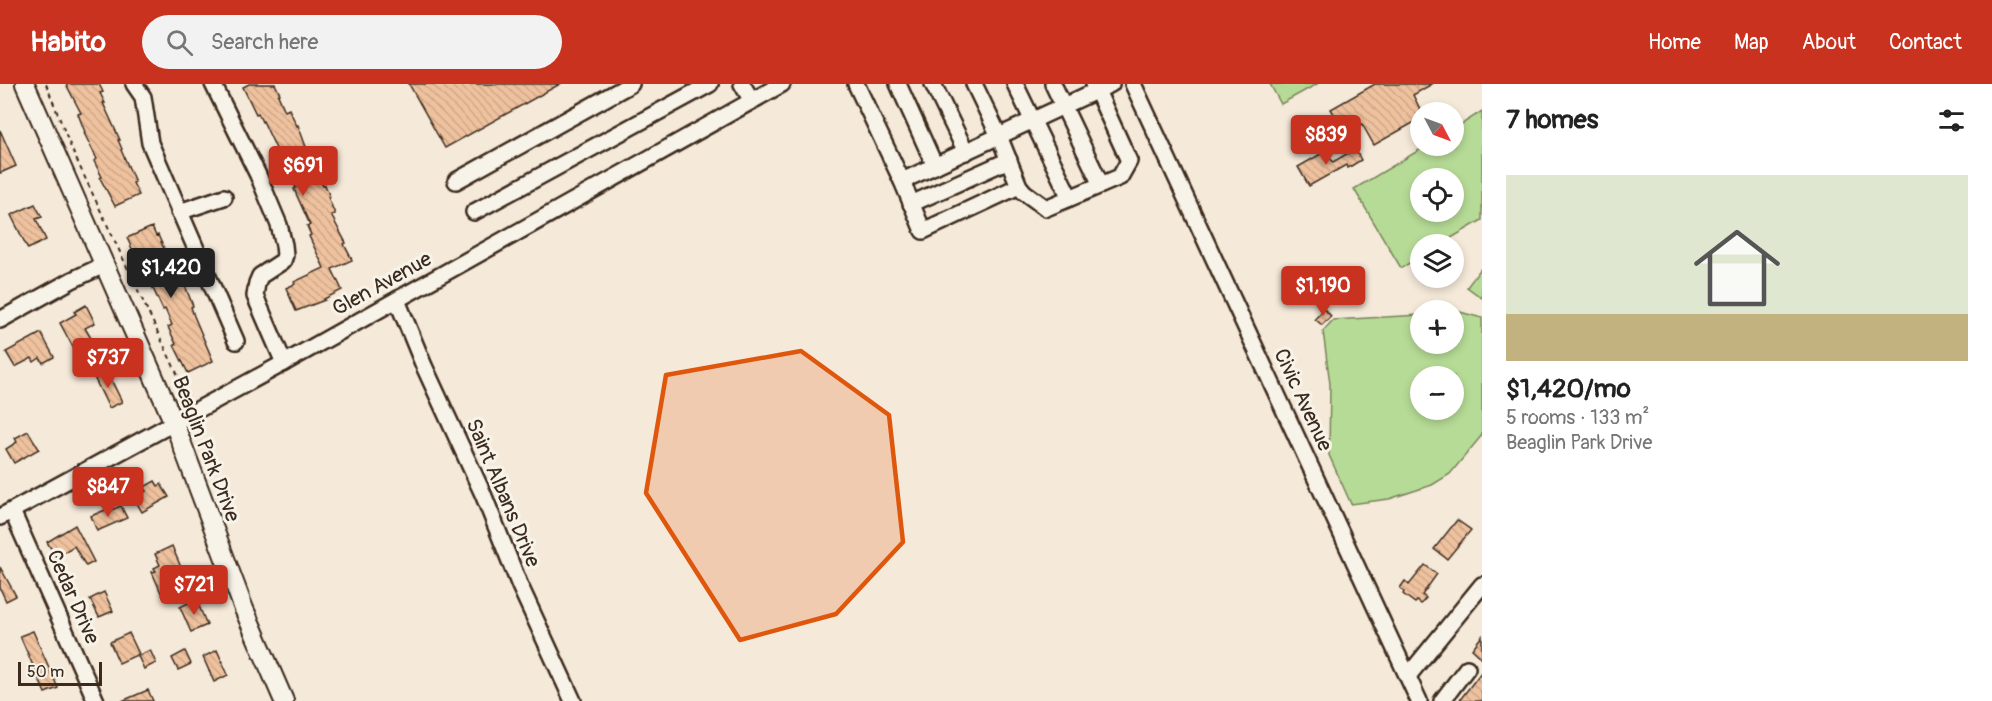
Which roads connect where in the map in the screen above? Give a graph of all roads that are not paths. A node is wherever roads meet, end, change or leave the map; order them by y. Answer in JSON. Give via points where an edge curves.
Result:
{"nodes":[{"id":1,"x":25,"y":84,"type":"edge"},
{"id":2,"x":134,"y":84,"type":"edge"},
{"id":3,"x":213,"y":84,"type":"edge"},
{"id":4,"x":631,"y":84,"type":"edge"},
{"id":5,"x":710,"y":84,"type":"edge"},
{"id":6,"x":742,"y":84,"type":"edge"},
{"id":7,"x":782,"y":84,"type":"edge"},
{"id":8,"x":856,"y":84,"type":"edge"},
{"id":9,"x":898,"y":84,"type":"edge"},
{"id":10,"x":933,"y":84,"type":"edge"},
{"id":11,"x":974,"y":84,"type":"edge"},
{"id":12,"x":1015,"y":84,"type":"edge"},
{"id":13,"x":1053,"y":84,"type":"edge"},
{"id":14,"x":1133,"y":84,"type":"edge"},
{"id":15,"x":1101,"y":86,"type":"edge"},
{"id":16,"x":752,"y":101,"type":"junction"},
{"id":17,"x":1064,"y":107,"type":"junction"},
{"id":18,"x":1033,"y":120,"type":"junction"},
{"id":19,"x":999,"y":136,"type":"junction"},
{"id":20,"x":966,"y":152,"type":"junction"},
{"id":21,"x":1009,"y":160,"type":"junction"},
{"id":22,"x":935,"y":166,"type":"junction"},
{"id":23,"x":456,"y":181,"type":"dead end"},
{"id":24,"x":902,"y":181,"type":"junction"},
{"id":25,"x":1101,"y":185,"type":"junction"},
{"id":26,"x":1019,"y":186,"type":"junction"},
{"id":27,"x":224,"y":197,"type":"dead end"},
{"id":28,"x":1070,"y":198,"type":"junction"},
{"id":29,"x":911,"y":204,"type":"junction"},
{"id":30,"x":179,"y":212,"type":"junction"},
{"id":31,"x":474,"y":212,"type":"dead end"},
{"id":32,"x":104,"y":265,"type":"junction"},
{"id":33,"x":397,"y":300,"type":"junction"},
{"id":34,"x":0,"y":320,"type":"edge"},
{"id":35,"x":236,"y":341,"type":"dead end"},
{"id":36,"x":284,"y":363,"type":"junction"},
{"id":37,"x":174,"y":423,"type":"junction"},
{"id":38,"x":6,"y":514,"type":"edge"},
{"id":39,"x":1482,"y":585,"type":"edge"},
{"id":40,"x":1467,"y":668,"type":"dead end"},
{"id":41,"x":1407,"y":676,"type":"junction"},
{"id":42,"x":96,"y":701,"type":"edge"},
{"id":43,"x":284,"y":701,"type":"edge"},
{"id":44,"x":573,"y":701,"type":"edge"},
{"id":45,"x":1419,"y":701,"type":"edge"},
{"id":46,"x":1442,"y":701,"type":"edge"}],
"edges":[{"from":1,"to":32,"type":"main road","name":"Beaglin Park Drive"},
{"from":2,"to":30,"type":"street","via":[[143,97],[150,143]]},
{"from":3,"to":36,"type":"street","via":[[279,225],[283,261],[260,276],[255,296]]},
{"from":4,"to":23,"type":"street"},
{"from":5,"to":31,"type":"street"},
{"from":6,"to":16,"type":"street"},
{"from":7,"to":16,"type":"street","name":"Glen Avenue"},
{"from":8,"to":24,"type":"street"},
{"from":9,"to":22,"type":"street"},
{"from":10,"to":20,"type":"street"},
{"from":11,"to":19,"type":"street"},
{"from":12,"to":18,"type":"street"},
{"from":13,"to":17,"type":"street"},
{"from":14,"to":41,"type":"street","name":"Civic Avenue"},
{"from":15,"to":17,"type":"street"},
{"from":15,"to":25,"type":"street","via":[[1129,161],[1120,177]]},
{"from":16,"to":33,"type":"street","name":"Glen Avenue"},
{"from":17,"to":18,"type":"street"},
{"from":17,"to":25,"type":"street"},
{"from":18,"to":19,"type":"street"},
{"from":18,"to":28,"type":"street"},
{"from":19,"to":20,"type":"street"},
{"from":19,"to":21,"type":"street"},
{"from":20,"to":22,"type":"street"},
{"from":21,"to":26,"type":"street"},
{"from":21,"to":29,"type":"street"},
{"from":22,"to":24,"type":"street"},
{"from":24,"to":29,"type":"street"},
{"from":25,"to":28,"type":"street"},
{"from":26,"to":28,"type":"street","via":[[1046,208]]},
{"from":26,"to":29,"type":"street","via":[[922,231]]},
{"from":27,"to":30,"type":"street"},
{"from":30,"to":35,"type":"street"},
{"from":32,"to":34,"type":"street"},
{"from":32,"to":37,"type":"main road","name":"Beaglin Park Drive"},
{"from":33,"to":36,"type":"street","name":"Glen Avenue"},
{"from":33,"to":44,"type":"street","name":"Saint Albans Drive"},
{"from":36,"to":37,"type":"street","name":"Glen Avenue"},
{"from":37,"to":38,"type":"street","name":"Glen Avenue"},
{"from":37,"to":43,"type":"main road","name":"Beaglin Park Drive","via":[[244,609]]},
{"from":38,"to":42,"type":"street","name":"Cedar Drive"},
{"from":39,"to":41,"type":"street"},
{"from":40,"to":46,"type":"street"},
{"from":41,"to":45,"type":"street","name":"Civic Avenue"}]}
